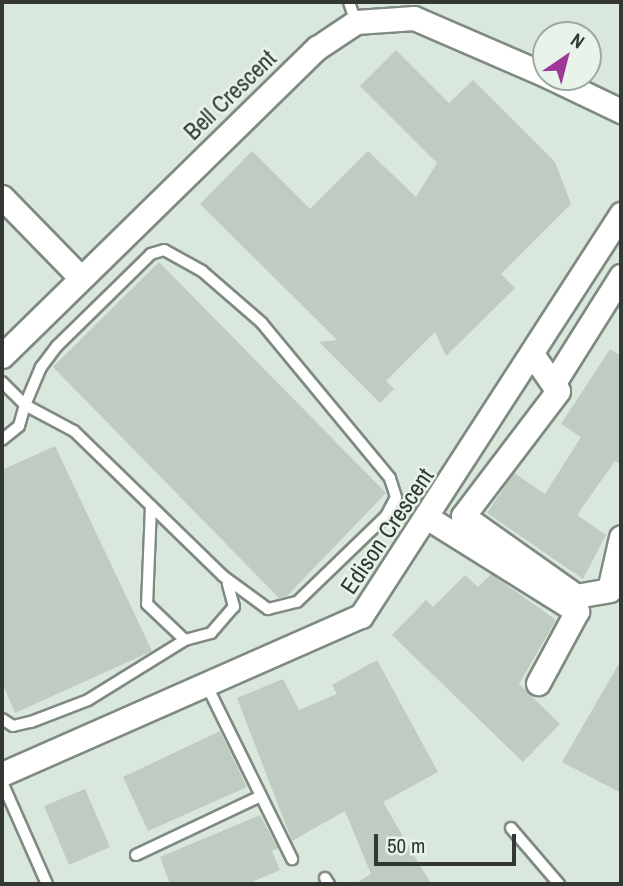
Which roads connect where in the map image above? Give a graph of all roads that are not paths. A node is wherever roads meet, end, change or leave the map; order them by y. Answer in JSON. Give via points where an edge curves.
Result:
{"nodes":[{"id":1,"x":352,"y":12,"type":"edge"},
{"id":2,"x":532,"y":69,"type":"edge"},
{"id":3,"x":579,"y":91,"type":"edge"},
{"id":4,"x":621,"y":111,"type":"edge"},
{"id":5,"x":2,"y":197,"type":"edge"},
{"id":6,"x":621,"y":216,"type":"edge"},
{"id":7,"x":621,"y":276,"type":"edge"},
{"id":8,"x":80,"y":277,"type":"junction"},
{"id":9,"x":532,"y":354,"type":"junction"},
{"id":10,"x":2,"y":356,"type":"edge"},
{"id":11,"x":2,"y":382,"type":"edge"},
{"id":12,"x":553,"y":384,"type":"junction"},
{"id":13,"x":25,"y":405,"type":"junction"},
{"id":14,"x":2,"y":440,"type":"edge"},
{"id":15,"x":151,"y":506,"type":"junction"},
{"id":16,"x":428,"y":518,"type":"junction"},
{"id":17,"x":621,"y":537,"type":"edge"},
{"id":18,"x":223,"y":576,"type":"junction"},
{"id":19,"x":185,"y":640,"type":"junction"},
{"id":20,"x":538,"y":683,"type":"dead end"},
{"id":21,"x":207,"y":686,"type":"junction"},
{"id":22,"x":2,"y":719,"type":"edge"},
{"id":23,"x":2,"y":774,"type":"edge"},
{"id":24,"x":2,"y":782,"type":"edge"},
{"id":25,"x":261,"y":796,"type":"junction"},
{"id":26,"x":511,"y":828,"type":"dead end"},
{"id":27,"x":136,"y":855,"type":"dead end"},
{"id":28,"x":292,"y":859,"type":"dead end"},
{"id":29,"x":47,"y":884,"type":"edge"},
{"id":30,"x":559,"y":884,"type":"edge"}],
"edges":[{"from":1,"to":2,"type":"street","name":"Bell Crescent","via":[[414,18]]},
{"from":1,"to":8,"type":"street","name":"Bell Crescent"},
{"from":3,"to":4,"type":"street","name":"Bell Crescent"},
{"from":5,"to":8,"type":"street"},
{"from":6,"to":9,"type":"street","name":"Edison Crescent"},
{"from":7,"to":12,"type":"street"},
{"from":8,"to":10,"type":"street","name":"Bell Crescent"},
{"from":9,"to":12,"type":"street"},
{"from":9,"to":16,"type":"street","name":"Edison Crescent"},
{"from":11,"to":13,"type":"lane"},
{"from":12,"to":17,"type":"street","via":[[558,391],[463,516],[576,596],[609,590]]},
{"from":13,"to":14,"type":"lane","via":[[19,426]]},
{"from":13,"to":15,"type":"lane","via":[[74,431]]},
{"from":13,"to":18,"type":"lane","via":[[57,346],[151,254],[170,252],[202,271],[262,324],[390,478],[396,497],[386,516],[283,610],[262,607]]},
{"from":15,"to":18,"type":"lane"},
{"from":15,"to":19,"type":"lane","via":[[147,604]]},
{"from":16,"to":20,"type":"street","via":[[576,611]]},
{"from":16,"to":21,"type":"street","name":"Edison Crescent","via":[[361,616]]},
{"from":18,"to":19,"type":"lane","via":[[234,607],[211,633]]},
{"from":19,"to":22,"type":"lane","via":[[88,700],[13,726]]},
{"from":21,"to":23,"type":"street","name":"Edison Crescent"},
{"from":21,"to":25,"type":"lane"},
{"from":24,"to":29,"type":"lane"},
{"from":25,"to":27,"type":"lane"},
{"from":25,"to":28,"type":"lane"},
{"from":26,"to":30,"type":"lane"}]}
